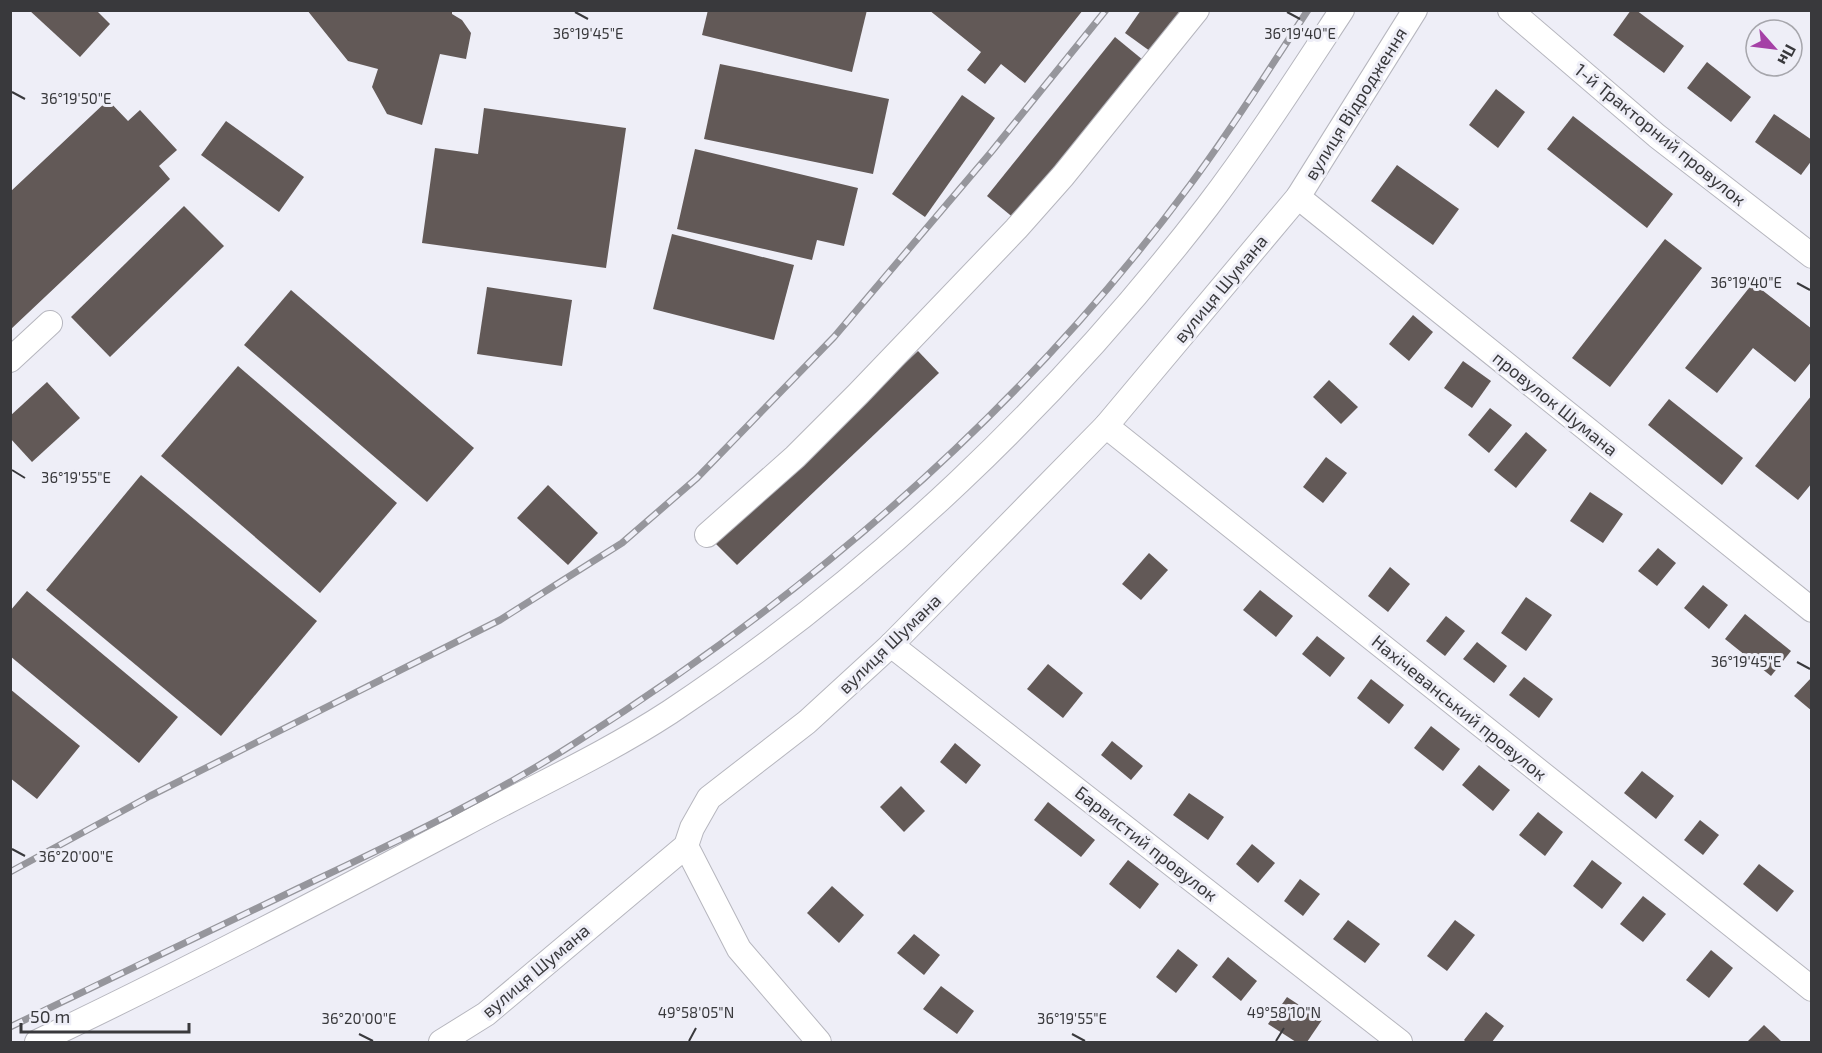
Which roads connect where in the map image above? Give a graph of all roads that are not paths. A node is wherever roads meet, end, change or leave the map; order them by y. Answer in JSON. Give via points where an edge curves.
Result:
{"nodes":[{"id":1,"x":1197,"y":10,"type":"edge"},
{"id":2,"x":1342,"y":10,"type":"edge"},
{"id":3,"x":1415,"y":10,"type":"edge"},
{"id":4,"x":1510,"y":10,"type":"edge"},
{"id":5,"x":1298,"y":197,"type":"junction"},
{"id":6,"x":1812,"y":256,"type":"edge"},
{"id":7,"x":50,"y":323,"type":"dead end"},
{"id":8,"x":10,"y":360,"type":"edge"},
{"id":9,"x":1106,"y":426,"type":"junction"},
{"id":10,"x":708,"y":535,"type":"dead end"},
{"id":11,"x":1812,"y":610,"type":"edge"},
{"id":12,"x":891,"y":645,"type":"junction"},
{"id":13,"x":686,"y":846,"type":"junction"},
{"id":14,"x":1812,"y":989,"type":"edge"},
{"id":15,"x":37,"y":1042,"type":"edge"},
{"id":16,"x":441,"y":1042,"type":"edge"},
{"id":17,"x":819,"y":1042,"type":"edge"},
{"id":18,"x":1400,"y":1042,"type":"edge"}],
"edges":[{"from":1,"to":10,"type":"street","via":[[1016,229],[795,457]]},
{"from":2,"to":15,"type":"street","via":[[1205,209],[1102,335],[961,478],[848,581],[794,624],[668,714],[629,737],[284,920]]},
{"from":3,"to":5,"type":"street","name":"вулиця Відродження"},
{"from":4,"to":6,"type":"street","name":"1-й Тракторний провулок","via":[[1657,136]]},
{"from":5,"to":9,"type":"street","name":"вулиця Шумана"},
{"from":5,"to":11,"type":"street","name":"провулок Шумана"},
{"from":7,"to":8,"type":"street"},
{"from":9,"to":12,"type":"street","name":"вулиця Шумана"},
{"from":9,"to":14,"type":"street","name":"Нахічеванський провулок"},
{"from":12,"to":13,"type":"street","name":"вулиця Шумана","via":[[807,722],[709,798]]},
{"from":12,"to":18,"type":"street","name":"Барвистий провулок"},
{"from":13,"to":16,"type":"street","name":"вулиця Шумана","via":[[486,1014]]},
{"from":13,"to":17,"type":"street","via":[[739,949]]}]}
